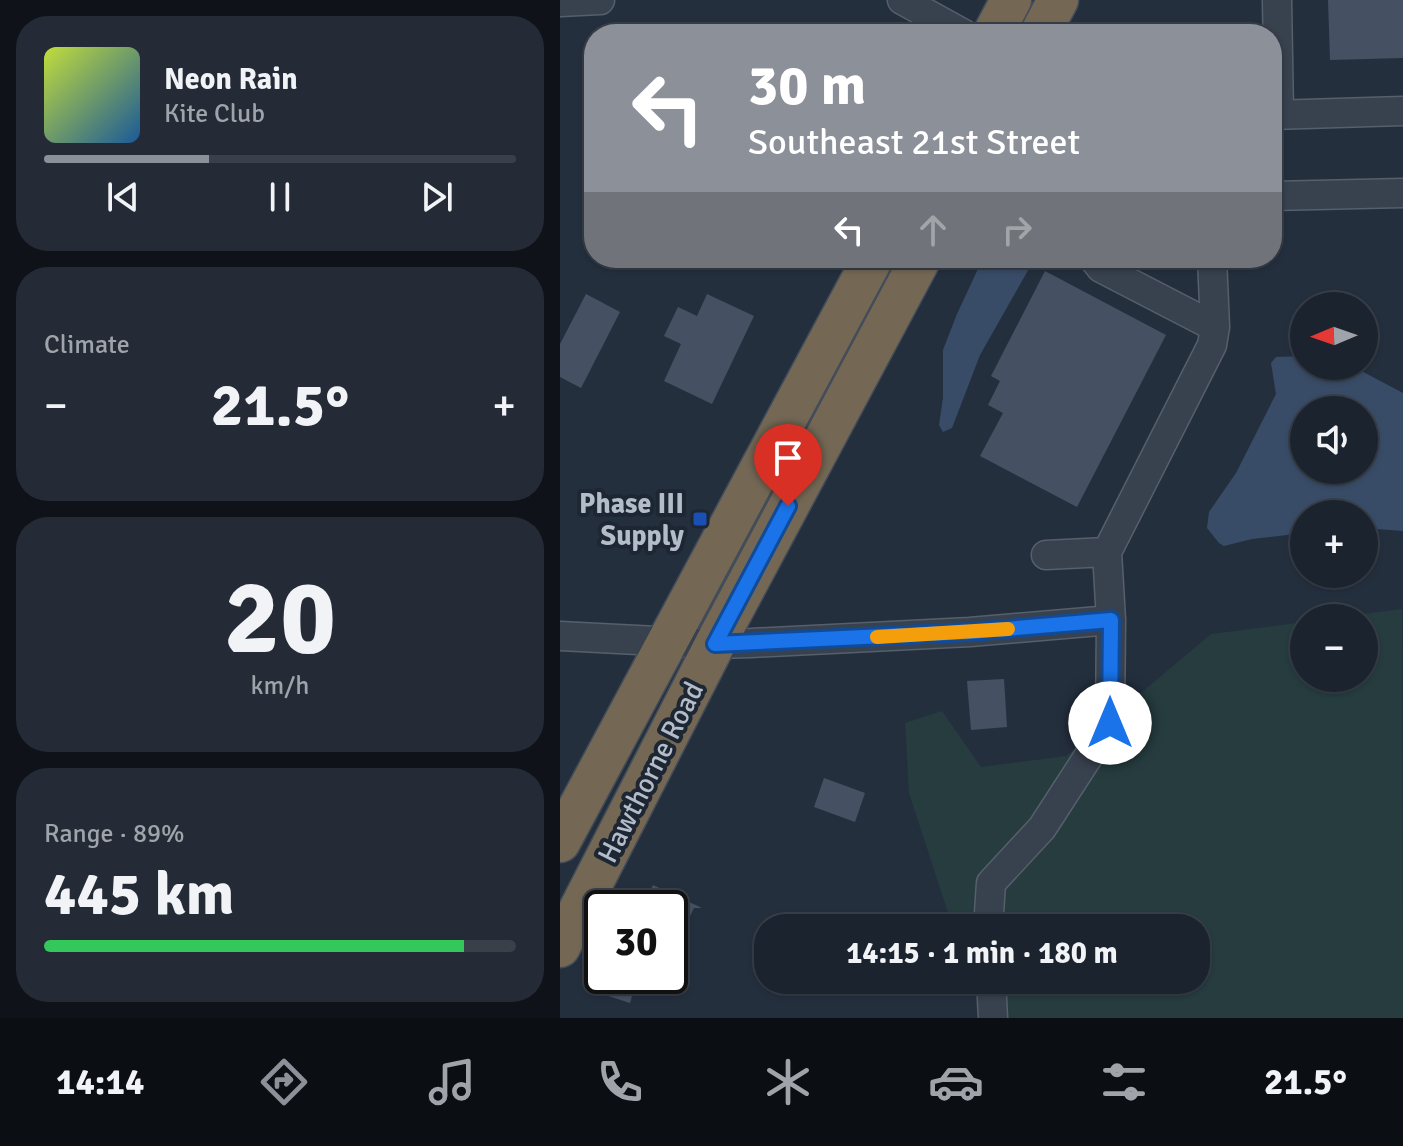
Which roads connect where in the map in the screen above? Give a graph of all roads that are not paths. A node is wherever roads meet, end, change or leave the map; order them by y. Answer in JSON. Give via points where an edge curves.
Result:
{"nodes":[{"id":1,"x":600,"y":0,"type":"edge"},
{"id":2,"x":902,"y":0,"type":"edge"},
{"id":3,"x":1011,"y":0,"type":"edge"},
{"id":4,"x":1058,"y":0,"type":"edge"},
{"id":5,"x":1277,"y":0,"type":"edge"},
{"id":6,"x":560,"y":2,"type":"edge"},
{"id":7,"x":946,"y":24,"type":"edge"},
{"id":8,"x":998,"y":24,"type":"edge"},
{"id":9,"x":1045,"y":24,"type":"edge"},
{"id":10,"x":1277,"y":24,"type":"edge"},
{"id":11,"x":1403,"y":111,"type":"edge"},
{"id":12,"x":1282,"y":114,"type":"edge"},
{"id":13,"x":1403,"y":193,"type":"edge"},
{"id":14,"x":1282,"y":196,"type":"edge"},
{"id":15,"x":868,"y":268,"type":"edge"},
{"id":16,"x":916,"y":268,"type":"edge"},
{"id":17,"x":1101,"y":268,"type":"edge"},
{"id":18,"x":1212,"y":268,"type":"edge"},
{"id":19,"x":1215,"y":327,"type":"junction"},
{"id":20,"x":1107,"y":552,"type":"junction"},
{"id":21,"x":1046,"y":555,"type":"dead end"},
{"id":22,"x":1111,"y":620,"type":"junction"},
{"id":23,"x":560,"y":636,"type":"edge"},
{"id":24,"x":667,"y":642,"type":"junction"},
{"id":25,"x":715,"y":644,"type":"junction"},
{"id":26,"x":560,"y":842,"type":"edge"},
{"id":27,"x":989,"y":914,"type":"edge"},
{"id":28,"x":560,"y":947,"type":"edge"},
{"id":29,"x":992,"y":994,"type":"edge"},
{"id":30,"x":993,"y":1018,"type":"edge"}],
"edges":[{"from":1,"to":6,"type":"street"},
{"from":2,"to":7,"type":"street"},
{"from":3,"to":8,"type":"highway"},
{"from":4,"to":9,"type":"highway"},
{"from":5,"to":10,"type":"street"},
{"from":11,"to":12,"type":"street"},
{"from":13,"to":14,"type":"street"},
{"from":15,"to":24,"type":"highway","name":"Hawthorne Road"},
{"from":16,"to":25,"type":"highway","name":"Hawthorne Road"},
{"from":17,"to":19,"type":"street"},
{"from":18,"to":19,"type":"street"},
{"from":19,"to":20,"type":"street","via":[[1207,357]]},
{"from":20,"to":21,"type":"street"},
{"from":20,"to":22,"type":"street"},
{"from":22,"to":25,"type":"street"},
{"from":22,"to":27,"type":"street","via":[[1110,723],[1042,828],[991,883]]},
{"from":23,"to":24,"type":"street"},
{"from":24,"to":25,"type":"street"},
{"from":24,"to":26,"type":"highway","name":"Hawthorne Road"},
{"from":25,"to":28,"type":"highway","name":"Hawthorne Road"},
{"from":29,"to":30,"type":"street"}]}
